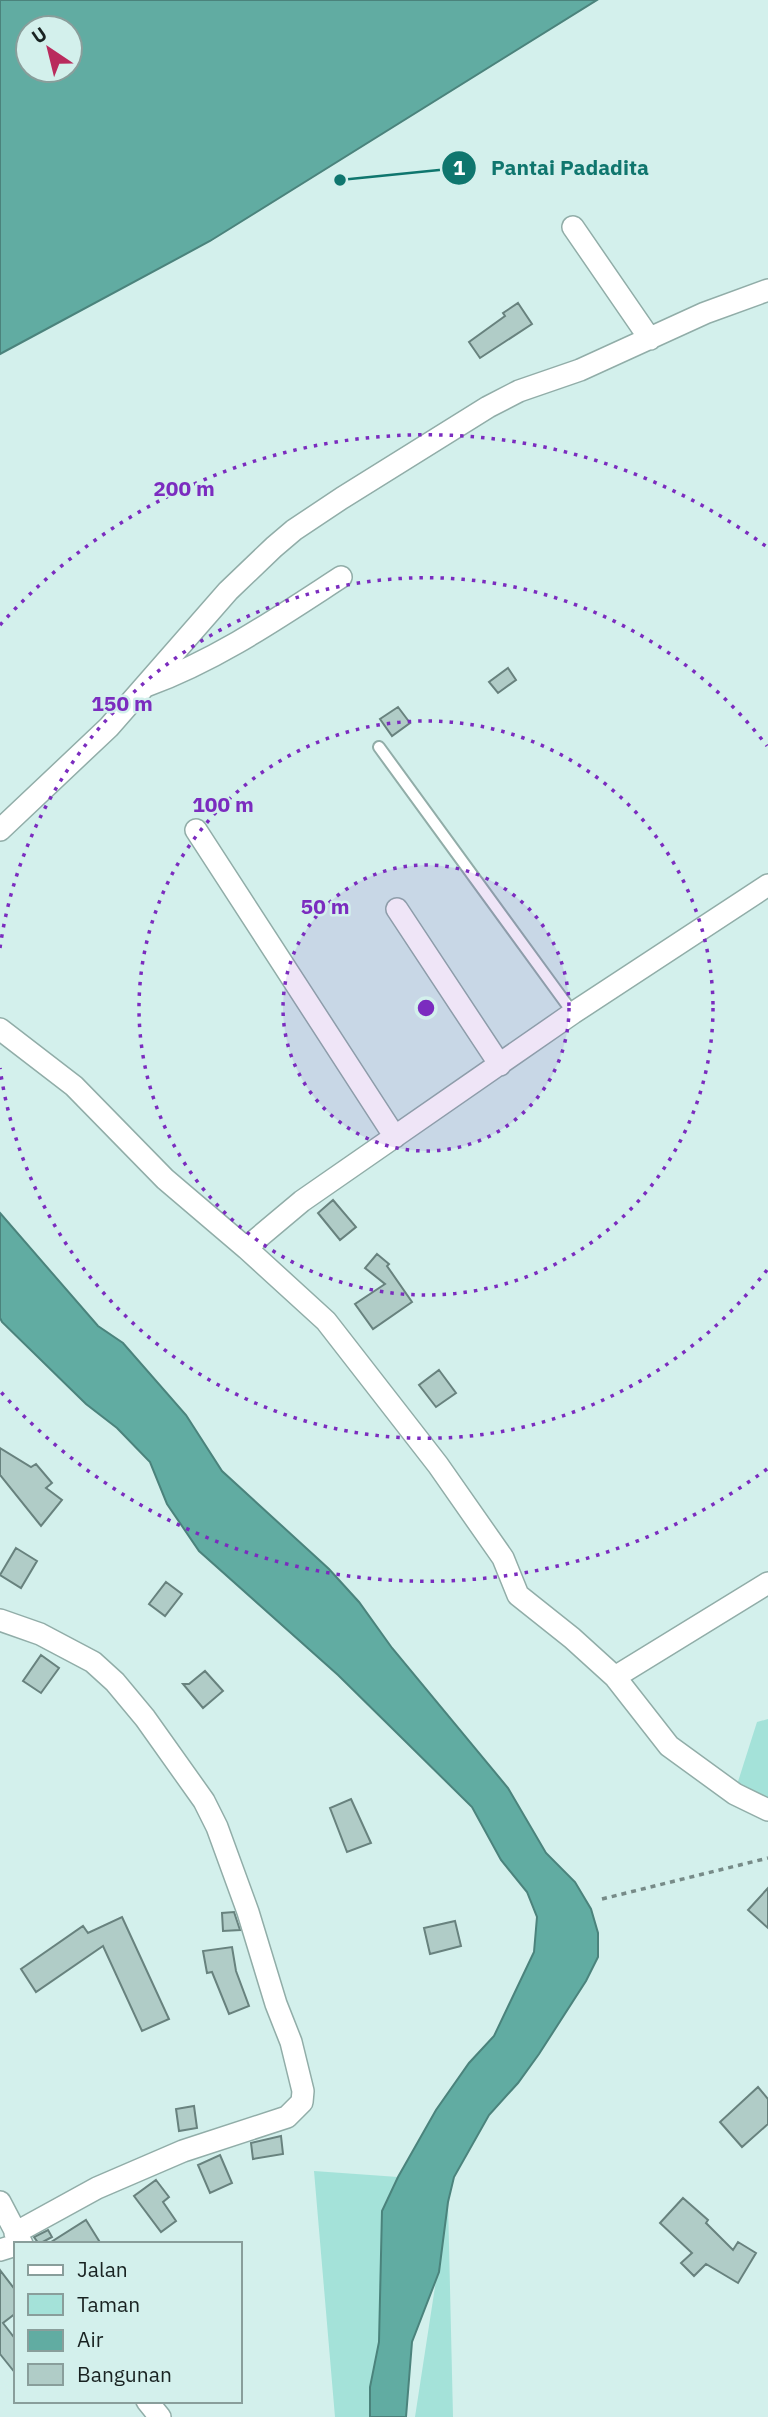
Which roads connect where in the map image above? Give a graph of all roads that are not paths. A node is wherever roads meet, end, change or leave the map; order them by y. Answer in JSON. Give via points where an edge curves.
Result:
{"nodes":[{"id":1,"x":573,"y":227,"type":"dead end"},
{"id":2,"x":768,"y":290,"type":"edge"},
{"id":3,"x":650,"y":339,"type":"junction"},
{"id":4,"x":341,"y":577,"type":"dead end"},
{"id":5,"x":144,"y":687,"type":"junction"},
{"id":6,"x":379,"y":747,"type":"dead end"},
{"id":7,"x":0,"y":830,"type":"edge"},
{"id":8,"x":196,"y":830,"type":"dead end"},
{"id":9,"x":768,"y":885,"type":"edge"},
{"id":10,"x":397,"y":909,"type":"dead end"},
{"id":11,"x":573,"y":1013,"type":"junction"},
{"id":12,"x":0,"y":1029,"type":"edge"},
{"id":13,"x":500,"y":1065,"type":"junction"},
{"id":14,"x":395,"y":1137,"type":"junction"},
{"id":15,"x":246,"y":1248,"type":"junction"},
{"id":16,"x":768,"y":1583,"type":"edge"},
{"id":17,"x":0,"y":1619,"type":"edge"},
{"id":18,"x":615,"y":1677,"type":"junction"},
{"id":19,"x":768,"y":1810,"type":"edge"},
{"id":20,"x":0,"y":2202,"type":"edge"},
{"id":21,"x":19,"y":2242,"type":"edge"},
{"id":22,"x":149,"y":2403,"type":"edge"},
{"id":23,"x":160,"y":2417,"type":"edge"}],
"edges":[{"from":1,"to":3,"type":"street"},
{"from":2,"to":3,"type":"street"},
{"from":3,"to":5,"type":"street","via":[[488,407],[294,530],[228,592]]},
{"from":4,"to":5,"type":"street","via":[[242,641]]},
{"from":5,"to":7,"type":"street","via":[[110,727]]},
{"from":6,"to":11,"type":"lane"},
{"from":8,"to":14,"type":"street"},
{"from":9,"to":11,"type":"street"},
{"from":10,"to":13,"type":"street"},
{"from":11,"to":13,"type":"street"},
{"from":12,"to":15,"type":"street","via":[[74,1086],[164,1179]]},
{"from":13,"to":14,"type":"street"},
{"from":14,"to":15,"type":"street","via":[[302,1201]]},
{"from":15,"to":18,"type":"street","via":[[326,1321],[438,1465],[503,1558],[518,1595]]},
{"from":16,"to":18,"type":"street"},
{"from":17,"to":21,"type":"street","via":[[93,1662],[145,1718],[204,1801],[248,1912],[303,2091],[302,2102],[287,2117],[183,2151],[97,2188]]},
{"from":18,"to":19,"type":"street","via":[[669,1746],[736,1794]]},
{"from":20,"to":21,"type":"street"},
{"from":22,"to":23,"type":"street"}]}
